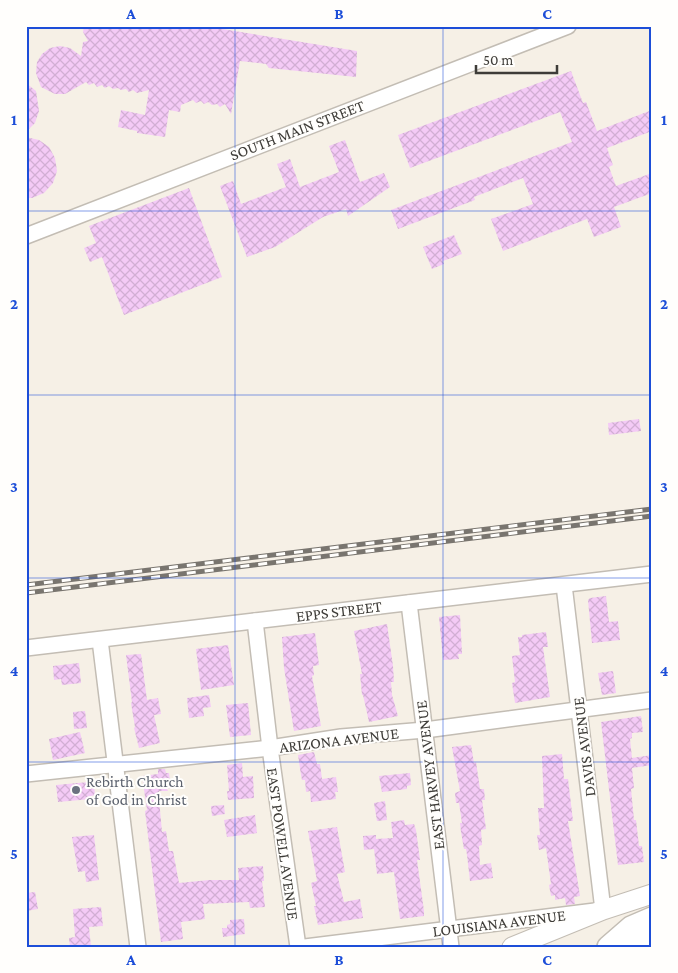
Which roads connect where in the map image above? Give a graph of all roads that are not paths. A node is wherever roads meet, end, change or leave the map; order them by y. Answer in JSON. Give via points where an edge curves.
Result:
{"nodes":[{"id":1,"x":568,"y":26,"type":"edge"},
{"id":2,"x":26,"y":236,"type":"edge"},
{"id":3,"x":652,"y":574,"type":"edge"},
{"id":4,"x":564,"y":584,"type":"junction"},
{"id":5,"x":409,"y":603,"type":"junction"},
{"id":6,"x":255,"y":621,"type":"junction"},
{"id":7,"x":100,"y":640,"type":"junction"},
{"id":8,"x":26,"y":648,"type":"edge"},
{"id":9,"x":652,"y":700,"type":"edge"},
{"id":10,"x":579,"y":710,"type":"junction"},
{"id":11,"x":425,"y":730,"type":"junction"},
{"id":12,"x":270,"y":748,"type":"junction"},
{"id":13,"x":116,"y":765,"type":"junction"},
{"id":14,"x":26,"y":774,"type":"edge"},
{"id":15,"x":652,"y":894,"type":"edge"},
{"id":16,"x":604,"y":910,"type":"junction"},
{"id":17,"x":652,"y":918,"type":"edge"},
{"id":18,"x":449,"y":929,"type":"junction"},
{"id":19,"x":652,"y":938,"type":"edge"},
{"id":20,"x":138,"y":947,"type":"edge"},
{"id":21,"x":298,"y":947,"type":"edge"},
{"id":22,"x":305,"y":947,"type":"edge"},
{"id":23,"x":452,"y":947,"type":"edge"},
{"id":24,"x":512,"y":947,"type":"edge"},
{"id":25,"x":608,"y":947,"type":"edge"},
{"id":26,"x":627,"y":947,"type":"edge"}],
"edges":[{"from":1,"to":2,"type":"street","name":"SOUTH MAIN STREET"},
{"from":3,"to":4,"type":"street","name":"EPPS STREET"},
{"from":4,"to":5,"type":"street","name":"EPPS STREET"},
{"from":4,"to":10,"type":"street","name":"DAVIS AVENUE"},
{"from":5,"to":6,"type":"street","name":"EPPS STREET"},
{"from":5,"to":11,"type":"street","name":"EAST HARVEY AVENUE"},
{"from":6,"to":7,"type":"street","name":"EPPS STREET"},
{"from":6,"to":12,"type":"street","name":"EAST POWELL AVENUE"},
{"from":7,"to":8,"type":"street","name":"EPPS STREET"},
{"from":7,"to":13,"type":"street"},
{"from":9,"to":10,"type":"street","name":"ARIZONA AVENUE"},
{"from":10,"to":11,"type":"street","name":"ARIZONA AVENUE"},
{"from":10,"to":16,"type":"street","name":"DAVIS AVENUE"},
{"from":11,"to":12,"type":"street","name":"ARIZONA AVENUE","via":[[341,737]]},
{"from":11,"to":18,"type":"street","name":"EAST HARVEY AVENUE"},
{"from":12,"to":13,"type":"street","name":"ARIZONA AVENUE"},
{"from":12,"to":21,"type":"street","name":"EAST POWELL AVENUE"},
{"from":13,"to":14,"type":"street","name":"ARIZONA AVENUE"},
{"from":13,"to":20,"type":"street"},
{"from":15,"to":16,"type":"main road"},
{"from":16,"to":18,"type":"street","name":"LOUISIANA AVENUE"},
{"from":16,"to":24,"type":"main road"},
{"from":17,"to":25,"type":"highway","via":[[631,927]]},
{"from":18,"to":22,"type":"street","name":"LOUISIANA AVENUE"},
{"from":18,"to":23,"type":"street","name":"EAST HARVEY AVENUE"},
{"from":19,"to":26,"type":"highway"}]}
